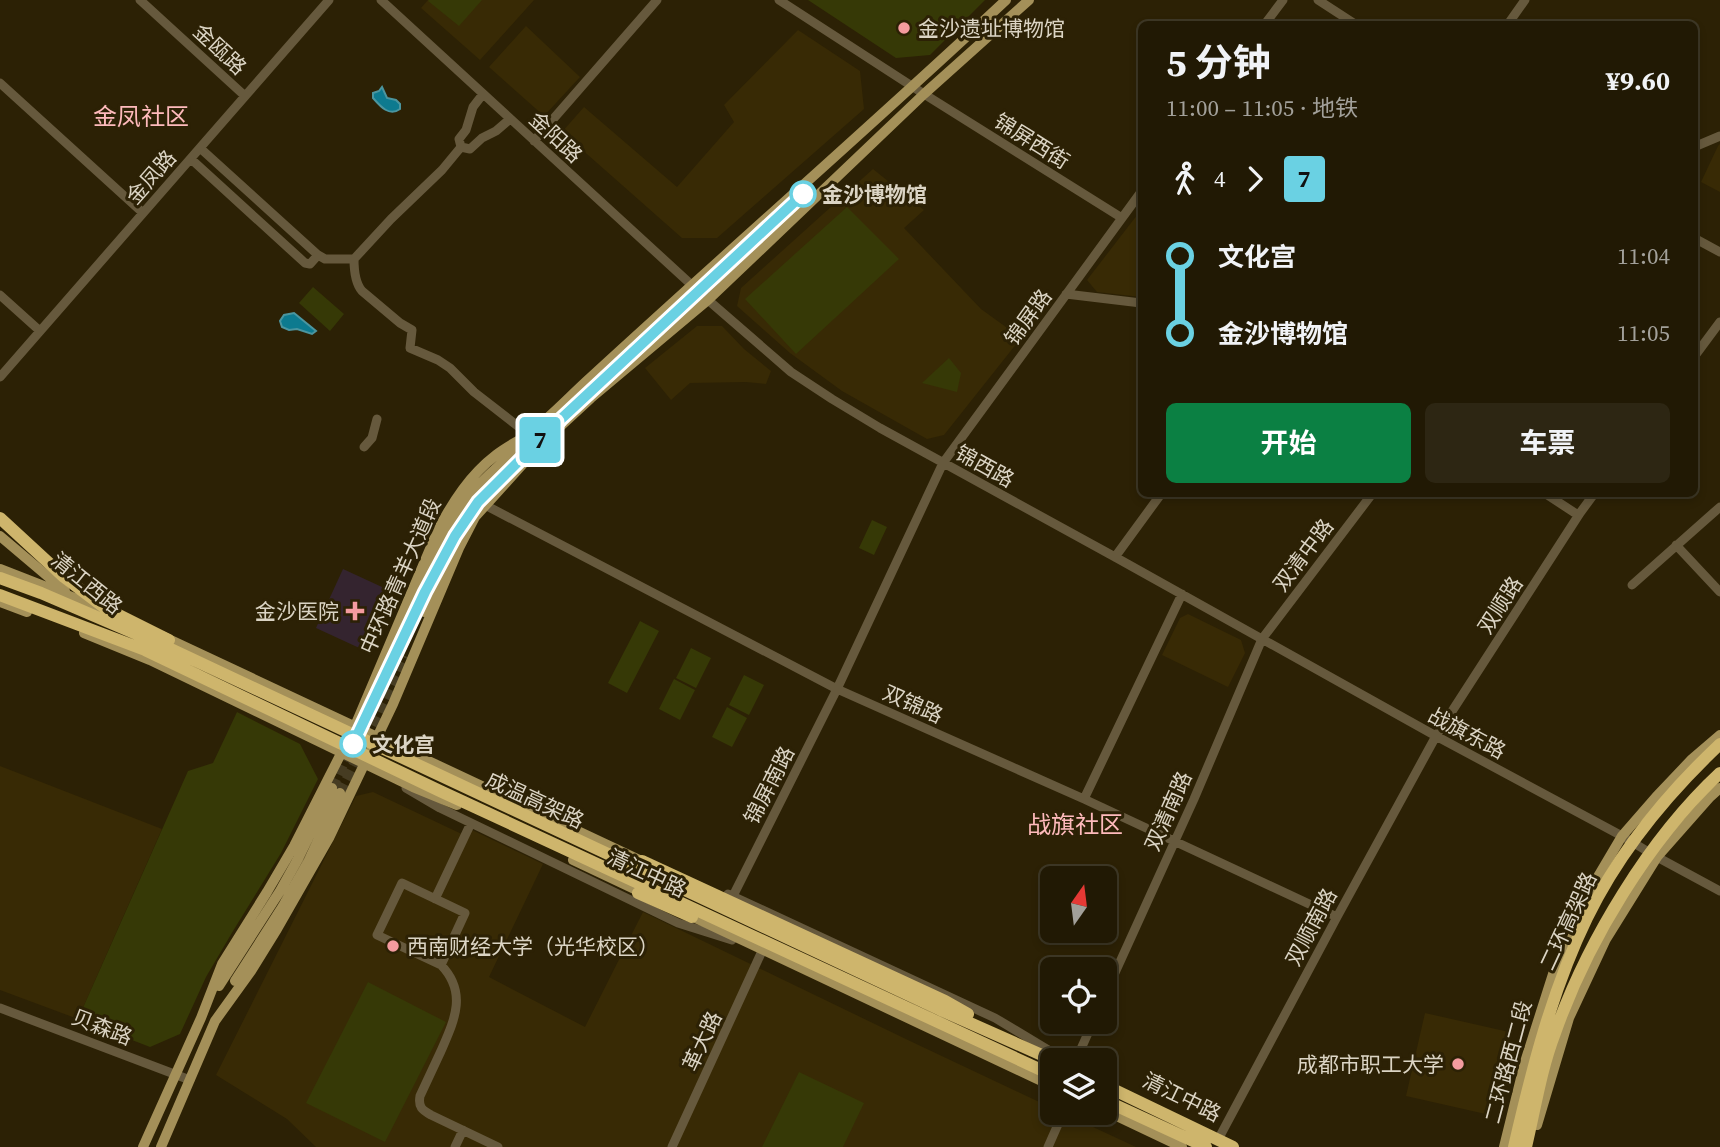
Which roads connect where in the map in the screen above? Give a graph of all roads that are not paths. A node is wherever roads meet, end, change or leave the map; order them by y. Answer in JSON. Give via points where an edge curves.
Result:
{"nodes":[{"id":1,"x":141,"y":0,"type":"edge"},
{"id":2,"x":329,"y":0,"type":"edge"},
{"id":3,"x":381,"y":0,"type":"edge"},
{"id":4,"x":657,"y":0,"type":"edge"},
{"id":5,"x":779,"y":0,"type":"edge"},
{"id":6,"x":1006,"y":0,"type":"edge"},
{"id":7,"x":1029,"y":0,"type":"edge"},
{"id":8,"x":1283,"y":0,"type":"edge"},
{"id":9,"x":1318,"y":0,"type":"edge"},
{"id":10,"x":1525,"y":0,"type":"edge"},
{"id":11,"x":1267,"y":21,"type":"edge"},
{"id":12,"x":1351,"y":21,"type":"edge"},
{"id":13,"x":1510,"y":21,"type":"edge"},
{"id":14,"x":0,"y":83,"type":"edge"},
{"id":15,"x":913,"y":86,"type":"junction"},
{"id":16,"x":484,"y":94,"type":"junction"},
{"id":17,"x":924,"y":94,"type":"junction"},
{"id":18,"x":245,"y":96,"type":"junction"},
{"id":19,"x":510,"y":119,"type":"junction"},
{"id":20,"x":1720,"y":136,"type":"edge"},
{"id":21,"x":534,"y":141,"type":"junction"},
{"id":22,"x":1698,"y":145,"type":"edge"},
{"id":23,"x":461,"y":147,"type":"junction"},
{"id":24,"x":200,"y":148,"type":"junction"},
{"id":25,"x":191,"y":159,"type":"junction"},
{"id":26,"x":1138,"y":196,"type":"edge"},
{"id":27,"x":143,"y":213,"type":"junction"},
{"id":28,"x":1122,"y":218,"type":"junction"},
{"id":29,"x":1698,"y":240,"type":"edge"},
{"id":30,"x":1720,"y":252,"type":"edge"},
{"id":31,"x":318,"y":256,"type":"junction"},
{"id":32,"x":354,"y":259,"type":"junction"},
{"id":33,"x":692,"y":285,"type":"junction"},
{"id":34,"x":1066,"y":294,"type":"junction"},
{"id":35,"x":0,"y":295,"type":"edge"},
{"id":36,"x":708,"y":300,"type":"junction"},
{"id":37,"x":1138,"y":303,"type":"edge"},
{"id":38,"x":1720,"y":322,"type":"edge"},
{"id":39,"x":40,"y":331,"type":"junction"},
{"id":40,"x":1698,"y":352,"type":"edge"},
{"id":41,"x":0,"y":377,"type":"edge"},
{"id":42,"x":377,"y":419,"type":"dead end"},
{"id":43,"x":528,"y":434,"type":"junction"},
{"id":44,"x":540,"y":445,"type":"junction"},
{"id":45,"x":364,"y":447,"type":"dead end"},
{"id":46,"x":943,"y":463,"type":"junction"},
{"id":47,"x":1159,"y":497,"type":"edge"},
{"id":48,"x":1370,"y":497,"type":"edge"},
{"id":49,"x":1551,"y":497,"type":"edge"},
{"id":50,"x":1592,"y":497,"type":"edge"},
{"id":51,"x":485,"y":505,"type":"junction"},
{"id":52,"x":1720,"y":507,"type":"edge"},
{"id":53,"x":1578,"y":515,"type":"junction"},
{"id":54,"x":0,"y":518,"type":"edge"},
{"id":55,"x":0,"y":523,"type":"edge"},
{"id":56,"x":0,"y":536,"type":"edge"},
{"id":57,"x":1676,"y":545,"type":"junction"},
{"id":58,"x":1115,"y":557,"type":"junction"},
{"id":59,"x":0,"y":569,"type":"edge"},
{"id":60,"x":0,"y":578,"type":"edge"},
{"id":61,"x":1632,"y":584,"type":"dead end"},
{"id":62,"x":1720,"y":592,"type":"edge"},
{"id":63,"x":1182,"y":594,"type":"junction"},
{"id":64,"x":0,"y":595,"type":"edge"},
{"id":65,"x":72,"y":597,"type":"junction"},
{"id":66,"x":0,"y":602,"type":"edge"},
{"id":67,"x":119,"y":616,"type":"junction"},
{"id":68,"x":1262,"y":639,"type":"junction"},
{"id":69,"x":150,"y":660,"type":"junction"},
{"id":70,"x":228,"y":677,"type":"junction"},
{"id":71,"x":837,"y":689,"type":"junction"},
{"id":72,"x":355,"y":726,"type":"junction"},
{"id":73,"x":1720,"y":735,"type":"edge"},
{"id":74,"x":377,"y":736,"type":"junction"},
{"id":75,"x":1436,"y":736,"type":"junction"},
{"id":76,"x":1720,"y":744,"type":"edge"},
{"id":77,"x":341,"y":752,"type":"junction"},
{"id":78,"x":364,"y":764,"type":"junction"},
{"id":79,"x":378,"y":771,"type":"junction"},
{"id":80,"x":1720,"y":773,"type":"edge"},
{"id":81,"x":413,"y":787,"type":"junction"},
{"id":82,"x":1720,"y":788,"type":"edge"},
{"id":83,"x":1084,"y":799,"type":"junction"},
{"id":84,"x":471,"y":823,"type":"junction"},
{"id":85,"x":1622,"y":836,"type":"junction"},
{"id":86,"x":1174,"y":841,"type":"junction"},
{"id":87,"x":1657,"y":857,"type":"junction"},
{"id":88,"x":642,"y":861,"type":"junction"},
{"id":89,"x":1720,"y":891,"type":"edge"},
{"id":90,"x":730,"y":898,"type":"junction"},
{"id":91,"x":436,"y":899,"type":"junction"},
{"id":92,"x":1337,"y":917,"type":"junction"},
{"id":93,"x":763,"y":947,"type":"junction"},
{"id":94,"x":440,"y":965,"type":"junction"},
{"id":95,"x":1117,"y":968,"type":"edge"},
{"id":96,"x":0,"y":1008,"type":"edge"},
{"id":97,"x":201,"y":1018,"type":"junction"},
{"id":98,"x":215,"y":1021,"type":"junction"},
{"id":99,"x":1044,"y":1048,"type":"edge"},
{"id":100,"x":1040,"y":1049,"type":"edge"},
{"id":101,"x":1040,"y":1054,"type":"edge"},
{"id":102,"x":1040,"y":1055,"type":"edge"},
{"id":103,"x":1040,"y":1070,"type":"edge"},
{"id":104,"x":175,"y":1074,"type":"junction"},
{"id":105,"x":190,"y":1080,"type":"junction"},
{"id":106,"x":1040,"y":1080,"type":"edge"},
{"id":107,"x":1117,"y":1089,"type":"edge"},
{"id":108,"x":1117,"y":1089,"type":"edge"},
{"id":109,"x":1117,"y":1106,"type":"edge"},
{"id":110,"x":1117,"y":1115,"type":"edge"},
{"id":111,"x":1058,"y":1125,"type":"edge"},
{"id":112,"x":463,"y":1130,"type":"junction"},
{"id":113,"x":1220,"y":1136,"type":"junction"},
{"id":114,"x":1195,"y":1145,"type":"edge"},
{"id":115,"x":143,"y":1147,"type":"edge"},
{"id":116,"x":161,"y":1147,"type":"edge"},
{"id":117,"x":455,"y":1147,"type":"edge"},
{"id":118,"x":498,"y":1147,"type":"edge"},
{"id":119,"x":672,"y":1147,"type":"edge"},
{"id":120,"x":1048,"y":1147,"type":"edge"},
{"id":121,"x":1233,"y":1147,"type":"edge"},
{"id":122,"x":1242,"y":1147,"type":"edge"},
{"id":123,"x":1504,"y":1147,"type":"edge"},
{"id":124,"x":1514,"y":1147,"type":"edge"},
{"id":125,"x":1529,"y":1147,"type":"edge"}],
"edges":[{"from":1,"to":18,"type":"street","name":"金瓯路"},
{"from":2,"to":18,"type":"street","name":"金凤路"},
{"from":3,"to":16,"type":"street","name":"金阳路"},
{"from":4,"to":21,"type":"street"},
{"from":5,"to":15,"type":"street","name":"锦屏西街"},
{"from":6,"to":15,"type":"main road","name":"中环路青羊大道段"},
{"from":7,"to":17,"type":"main road","name":"中环路青羊大道段"},
{"from":8,"to":11,"type":"street"},
{"from":9,"to":12,"type":"street"},
{"from":10,"to":13,"type":"street"},
{"from":14,"to":27,"type":"street"},
{"from":15,"to":17,"type":"street","name":"锦屏西街"},
{"from":15,"to":33,"type":"main road","name":"中环路青羊大道段"},
{"from":16,"to":19,"type":"street","name":"金阳路"},
{"from":16,"to":23,"type":"street","via":[[459,139]]},
{"from":17,"to":28,"type":"street","name":"锦屏西街"},
{"from":17,"to":36,"type":"main road","name":"中环路青羊大道段"},
{"from":18,"to":24,"type":"street","name":"金凤路"},
{"from":19,"to":21,"type":"street","name":"金阳路"},
{"from":19,"to":23,"type":"street","via":[[470,149]]},
{"from":20,"to":22,"type":"street"},
{"from":21,"to":33,"type":"street","name":"金阳路"},
{"from":23,"to":32,"type":"street"},
{"from":24,"to":25,"type":"street","name":"金凤路"},
{"from":24,"to":31,"type":"street"},
{"from":25,"to":27,"type":"street","name":"金凤路"},
{"from":25,"to":31,"type":"street","via":[[305,264]]},
{"from":26,"to":28,"type":"street","name":"锦屏路"},
{"from":27,"to":39,"type":"street","name":"金凤路"},
{"from":28,"to":34,"type":"street","name":"锦屏路"},
{"from":29,"to":30,"type":"street"},
{"from":31,"to":32,"type":"street"},
{"from":32,"to":43,"type":"street","via":[[359,289],[412,330],[410,348],[450,368]]},
{"from":33,"to":36,"type":"street","name":"金阳路"},
{"from":33,"to":43,"type":"main road","name":"中环路青羊大道段"},
{"from":34,"to":37,"type":"street"},
{"from":34,"to":46,"type":"street","name":"锦屏路"},
{"from":35,"to":39,"type":"street"},
{"from":36,"to":44,"type":"main road","name":"中环路青羊大道段"},
{"from":36,"to":46,"type":"street","name":"锦西路","via":[[791,372]]},
{"from":38,"to":40,"type":"street"},
{"from":39,"to":41,"type":"street","name":"金凤路"},
{"from":42,"to":45,"type":"street"},
{"from":43,"to":44,"type":"main road","via":[[477,485],[457,513],[435,558],[401,655],[463,522],[503,474]]},
{"from":43,"to":72,"type":"main road","name":"中环路青羊大道段","via":[[485,465],[449,509]]},
{"from":44,"to":51,"type":"main road","name":"中环路青羊大道段"},
{"from":46,"to":58,"type":"street","name":"锦西路"},
{"from":46,"to":71,"type":"street","name":"锦屏路"},
{"from":47,"to":58,"type":"street"},
{"from":48,"to":68,"type":"street","name":"双清中路"},
{"from":49,"to":53,"type":"street"},
{"from":50,"to":53,"type":"street","name":"双顺路"},
{"from":51,"to":71,"type":"street","name":"双锦路"},
{"from":51,"to":74,"type":"main road","name":"中环路青羊大道段","via":[[459,548]]},
{"from":52,"to":57,"type":"street"},
{"from":53,"to":75,"type":"street","name":"双顺路"},
{"from":54,"to":70,"type":"highway","via":[[64,577],[106,607]]},
{"from":55,"to":67,"type":"main road","name":"清江西路","via":[[58,574]]},
{"from":56,"to":65,"type":"main road","name":"清江西路"},
{"from":57,"to":61,"type":"street"},
{"from":57,"to":62,"type":"street"},
{"from":58,"to":63,"type":"street","name":"锦西路"},
{"from":59,"to":65,"type":"main road"},
{"from":60,"to":70,"type":"highway","name":"成温高架路"},
{"from":63,"to":68,"type":"street","name":"锦西路"},
{"from":63,"to":83,"type":"street"},
{"from":64,"to":93,"type":"highway","name":"成温高架路","via":[[145,650]]},
{"from":65,"to":67,"type":"main road"},
{"from":65,"to":69,"type":"main road","name":"清江西路"},
{"from":66,"to":69,"type":"main road"},
{"from":67,"to":72,"type":"main road","name":"清江中路"},
{"from":68,"to":75,"type":"street","name":"战旗东路"},
{"from":68,"to":86,"type":"street","name":"双清南路"},
{"from":69,"to":77,"type":"main road","name":"清江中路"},
{"from":70,"to":102,"type":"highway","name":"成温高架路"},
{"from":71,"to":83,"type":"street","name":"双锦路"},
{"from":71,"to":90,"type":"street","name":"锦屏南路"},
{"from":72,"to":74,"type":"main road","name":"清江中路"},
{"from":72,"to":77,"type":"main road","name":"中环路青羊大道段"},
{"from":73,"to":85,"type":"main road","name":"二环路西二段"},
{"from":74,"to":78,"type":"main road","name":"中环路青羊大道段"},
{"from":74,"to":88,"type":"main road","name":"清江中路"},
{"from":75,"to":85,"type":"street","name":"战旗东路"},
{"from":75,"to":92,"type":"street","name":"双顺南路"},
{"from":76,"to":124,"type":"highway","name":"二环高架路","via":[[1636,837],[1588,916],[1549,1014]]},
{"from":77,"to":78,"type":"main road","name":"清江中路"},
{"from":77,"to":97,"type":"main road","name":"中环路青羊大道段","via":[[288,858],[222,964]]},
{"from":78,"to":79,"type":"main road","name":"清江中路"},
{"from":78,"to":98,"type":"main road","name":"中环路青羊大道段","via":[[299,893]]},
{"from":79,"to":81,"type":"main road","name":"清江中路"},
{"from":79,"to":84,"type":"street"},
{"from":80,"to":125,"type":"highway","name":"二环高架路","via":[[1648,856],[1584,962],[1554,1035]]},
{"from":81,"to":93,"type":"main road","name":"清江中路"},
{"from":81,"to":93,"type":"highway"},
{"from":82,"to":87,"type":"main road","name":"二环路西二段"},
{"from":83,"to":86,"type":"street","name":"双锦路"},
{"from":84,"to":91,"type":"street"},
{"from":84,"to":93,"type":"street","via":[[678,923]]},
{"from":85,"to":87,"type":"street","name":"战旗东路"},
{"from":85,"to":123,"type":"main road","name":"二环路西二段","via":[[1593,885],[1553,974]]},
{"from":86,"to":92,"type":"street","name":"双锦路"},
{"from":86,"to":95,"type":"street","name":"双清南路"},
{"from":87,"to":89,"type":"street","name":"战旗东路"},
{"from":87,"to":125,"type":"main road","name":"二环路西二段","via":[[1606,939],[1569,1018]]},
{"from":88,"to":90,"type":"highway"},
{"from":88,"to":100,"type":"main road","name":"清江中路"},
{"from":90,"to":99,"type":"street","name":"清江中路","via":[[995,1018]]},
{"from":90,"to":101,"type":"highway","via":[[945,1002]]},
{"from":91,"to":94,"type":"street","via":[[465,913]]},
{"from":91,"to":94,"type":"street","via":[[402,883],[377,935]]},
{"from":92,"to":113,"type":"street","name":"双顺南路"},
{"from":93,"to":103,"type":"highway","name":"成温高架路"},
{"from":93,"to":106,"type":"main road","name":"清江中路"},
{"from":93,"to":119,"type":"street","name":"革大路"},
{"from":94,"to":112,"type":"street","via":[[454,987],[456,1016],[418,1104],[421,1110]]},
{"from":96,"to":104,"type":"street","name":"贝森路"},
{"from":97,"to":98,"type":"main road","via":[[336,790],[308,862]]},
{"from":97,"to":104,"type":"main road","name":"中环路青羊大道段"},
{"from":98,"to":105,"type":"main road","name":"中环路青羊大道段"},
{"from":104,"to":105,"type":"street","name":"贝森路"},
{"from":104,"to":115,"type":"main road","name":"中环路青羊大道段"},
{"from":105,"to":116,"type":"main road","name":"中环路青羊大道段"},
{"from":107,"to":113,"type":"main road","name":"清江中路"},
{"from":108,"to":121,"type":"highway"},
{"from":109,"to":114,"type":"highway"},
{"from":110,"to":114,"type":"main road"},
{"from":111,"to":120,"type":"street"},
{"from":112,"to":117,"type":"street"},
{"from":112,"to":118,"type":"street"},
{"from":113,"to":122,"type":"main road","name":"清江中路"}]}
